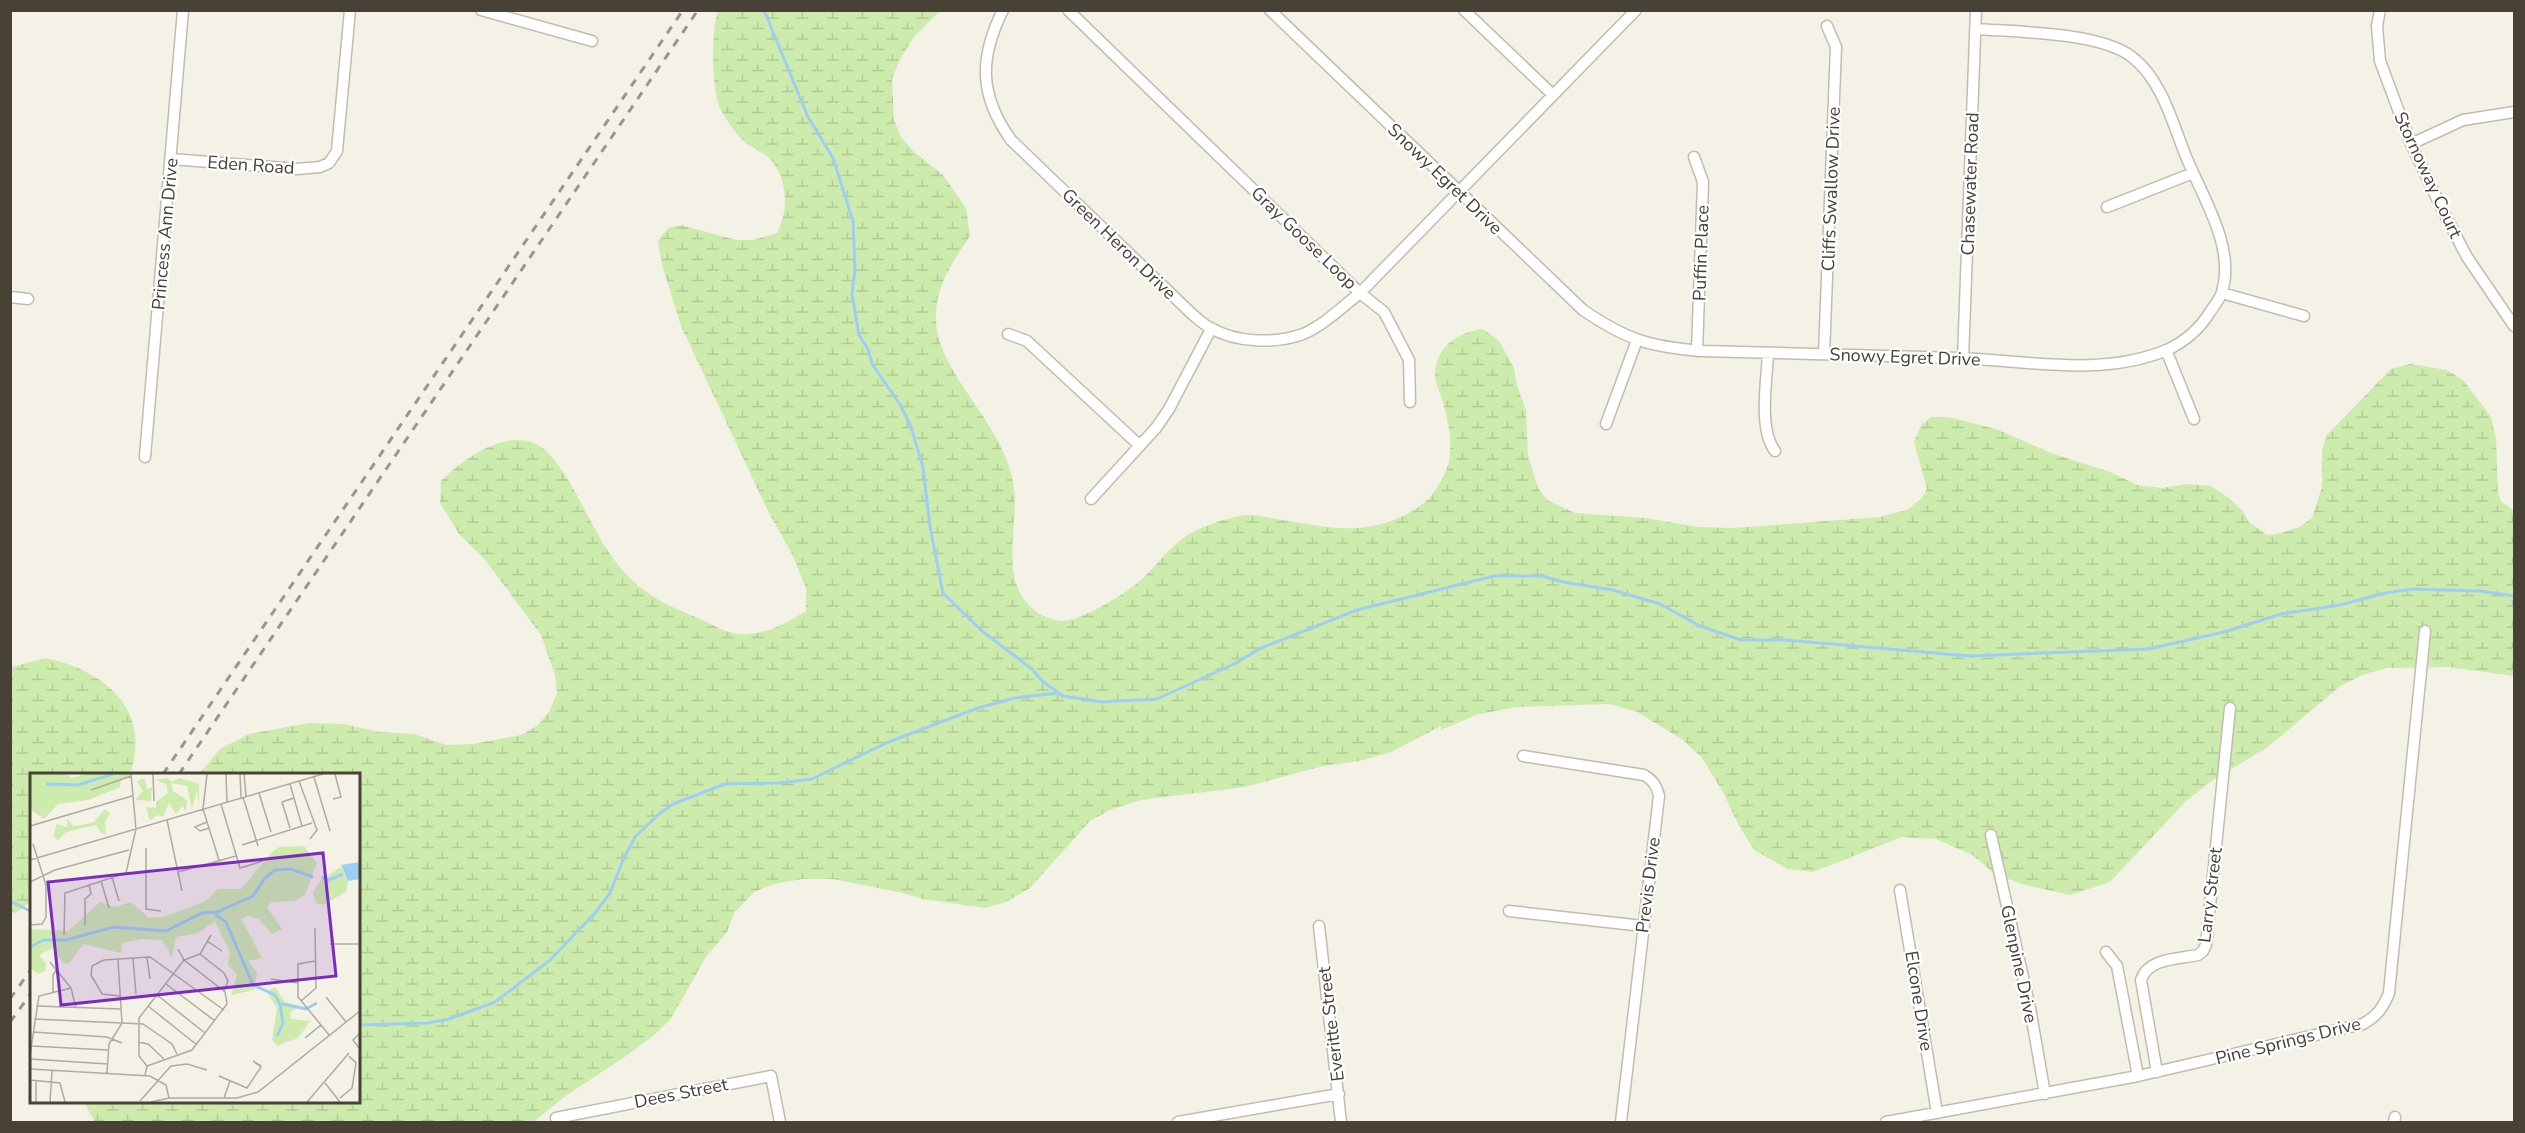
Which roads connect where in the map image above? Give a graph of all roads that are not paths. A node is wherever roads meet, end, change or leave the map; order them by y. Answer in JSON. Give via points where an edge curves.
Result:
{"nodes":[{"id":1,"x":183,"y":10,"type":"edge"},
{"id":2,"x":350,"y":10,"type":"edge"},
{"id":3,"x":481,"y":10,"type":"edge"},
{"id":4,"x":1003,"y":10,"type":"edge"},
{"id":5,"x":1068,"y":10,"type":"edge"},
{"id":6,"x":1270,"y":10,"type":"edge"},
{"id":7,"x":1464,"y":10,"type":"edge"},
{"id":8,"x":1636,"y":10,"type":"edge"},
{"id":9,"x":1976,"y":10,"type":"edge"},
{"id":10,"x":2380,"y":10,"type":"edge"},
{"id":11,"x":1827,"y":26,"type":"dead end"},
{"id":12,"x":1976,"y":29,"type":"junction"},
{"id":13,"x":592,"y":41,"type":"dead end"},
{"id":14,"x":1553,"y":95,"type":"junction"},
{"id":15,"x":2514,"y":112,"type":"edge"},
{"id":16,"x":2411,"y":144,"type":"junction"},
{"id":17,"x":1694,"y":157,"type":"dead end"},
{"id":18,"x":172,"y":159,"type":"junction"},
{"id":19,"x":2193,"y":173,"type":"junction"},
{"id":20,"x":1458,"y":192,"type":"junction"},
{"id":21,"x":2107,"y":207,"type":"dead end"},
{"id":22,"x":2222,"y":292,"type":"junction"},
{"id":23,"x":1360,"y":293,"type":"junction"},
{"id":24,"x":10,"y":297,"type":"edge"},
{"id":25,"x":28,"y":299,"type":"dead end"},
{"id":26,"x":2304,"y":316,"type":"dead end"},
{"id":27,"x":2514,"y":326,"type":"edge"},
{"id":28,"x":1211,"y":329,"type":"junction"},
{"id":29,"x":1008,"y":334,"type":"dead end"},
{"id":30,"x":1637,"y":340,"type":"junction"},
{"id":31,"x":2166,"y":350,"type":"junction"},
{"id":32,"x":1697,"y":351,"type":"junction"},
{"id":33,"x":1768,"y":353,"type":"junction"},
{"id":34,"x":1824,"y":354,"type":"junction"},
{"id":35,"x":1963,"y":358,"type":"junction"},
{"id":36,"x":1410,"y":402,"type":"dead end"},
{"id":37,"x":2194,"y":419,"type":"dead end"},
{"id":38,"x":1606,"y":424,"type":"dead end"},
{"id":39,"x":1139,"y":446,"type":"junction"},
{"id":40,"x":1775,"y":451,"type":"dead end"},
{"id":41,"x":145,"y":457,"type":"dead end"},
{"id":42,"x":1091,"y":499,"type":"dead end"},
{"id":43,"x":2425,"y":632,"type":"dead end"},
{"id":44,"x":2230,"y":708,"type":"dead end"},
{"id":45,"x":1523,"y":756,"type":"dead end"},
{"id":46,"x":1991,"y":835,"type":"dead end"},
{"id":47,"x":1900,"y":890,"type":"dead end"},
{"id":48,"x":1509,"y":911,"type":"dead end"},
{"id":49,"x":1319,"y":926,"type":"dead end"},
{"id":50,"x":1643,"y":926,"type":"junction"},
{"id":51,"x":2106,"y":952,"type":"dead end"},
{"id":52,"x":2157,"y":1072,"type":"junction"},
{"id":53,"x":2138,"y":1076,"type":"junction"},
{"id":54,"x":1339,"y":1094,"type":"junction"},
{"id":55,"x":2045,"y":1094,"type":"junction"},
{"id":56,"x":1937,"y":1113,"type":"junction"},
{"id":57,"x":556,"y":1118,"type":"dead end"},
{"id":58,"x":780,"y":1122,"type":"edge"},
{"id":59,"x":1178,"y":1122,"type":"edge"},
{"id":60,"x":1341,"y":1122,"type":"edge"},
{"id":61,"x":1621,"y":1122,"type":"edge"},
{"id":62,"x":1886,"y":1122,"type":"edge"}],
"edges":[{"from":1,"to":18,"type":"street","name":"Princess Ann Drive"},
{"from":2,"to":18,"type":"street","name":"Eden Road","via":[[337,152],[329,163],[297,169]]},
{"from":3,"to":13,"type":"street"},
{"from":4,"to":28,"type":"street","name":"Green Heron Drive","via":[[991,34],[986,64],[987,94],[995,118],[1011,140]]},
{"from":5,"to":23,"type":"street","name":"Gray Goose Loop"},
{"from":6,"to":20,"type":"street","name":"Snowy Egret Drive"},
{"from":7,"to":14,"type":"street"},
{"from":8,"to":14,"type":"street","name":"Gray Goose Loop"},
{"from":9,"to":12,"type":"street","name":"Chasewater Road"},
{"from":10,"to":16,"type":"street","name":"Stornoway Court","via":[[2380,61]]},
{"from":11,"to":34,"type":"street","name":"Cliffs Swallow Drive","via":[[1836,47]]},
{"from":12,"to":19,"type":"street","name":"Snowy Egret Drive","via":[[2083,39],[2131,56],[2152,79]]},
{"from":12,"to":35,"type":"street","name":"Chasewater Road"},
{"from":14,"to":20,"type":"street","name":"Gray Goose Loop"},
{"from":15,"to":16,"type":"street","via":[[2463,120]]},
{"from":16,"to":27,"type":"street","name":"Stornoway Court","via":[[2468,257]]},
{"from":17,"to":32,"type":"street","name":"Puffin Place","via":[[1703,182]]},
{"from":18,"to":41,"type":"street","name":"Princess Ann Drive"},
{"from":19,"to":21,"type":"street"},
{"from":19,"to":22,"type":"street","name":"Snowy Egret Drive","via":[[2223,243]]},
{"from":20,"to":23,"type":"street","name":"Gray Goose Loop"},
{"from":20,"to":30,"type":"street","name":"Snowy Egret Drive","via":[[1583,310]]},
{"from":22,"to":26,"type":"street"},
{"from":22,"to":31,"type":"street","name":"Snowy Egret Drive","via":[[2200,327]]},
{"from":23,"to":28,"type":"street","name":"Green Heron Drive","via":[[1324,322],[1286,338],[1248,339]]},
{"from":23,"to":36,"type":"street","via":[[1384,312],[1409,360]]},
{"from":24,"to":25,"type":"street"},
{"from":28,"to":39,"type":"street","via":[[1169,409]]},
{"from":29,"to":39,"type":"street","via":[[1027,340]]},
{"from":30,"to":32,"type":"street","name":"Snowy Egret Drive","via":[[1665,349]]},
{"from":30,"to":38,"type":"street"},
{"from":31,"to":35,"type":"street","name":"Snowy Egret Drive","via":[[2123,364],[2090,366]]},
{"from":31,"to":37,"type":"street"},
{"from":32,"to":33,"type":"street","name":"Snowy Egret Drive"},
{"from":33,"to":34,"type":"street","name":"Snowy Egret Drive"},
{"from":33,"to":40,"type":"street","via":[[1765,422],[1768,443]]},
{"from":34,"to":35,"type":"street","name":"Snowy Egret Drive"},
{"from":39,"to":42,"type":"street"},
{"from":43,"to":52,"type":"street","name":"Pine Springs Drive","via":[[2385,1004],[2363,1024]]},
{"from":44,"to":52,"type":"street","name":"Larry Street","via":[[2206,945],[2198,955],[2151,964],[2141,980]]},
{"from":45,"to":50,"type":"street","name":"Previs Drive","via":[[1644,775],[1655,783],[1659,796]]},
{"from":46,"to":55,"type":"street","name":"Glenpine Drive"},
{"from":47,"to":56,"type":"street","name":"Elcone Drive"},
{"from":48,"to":50,"type":"street"},
{"from":49,"to":54,"type":"street","name":"Everitte Street"},
{"from":50,"to":61,"type":"street","name":"Previs Drive"},
{"from":51,"to":53,"type":"street","via":[[2116,966]]},
{"from":52,"to":53,"type":"street","name":"Pine Springs Drive"},
{"from":53,"to":55,"type":"street","name":"Pine Springs Drive"},
{"from":54,"to":59,"type":"street"},
{"from":54,"to":60,"type":"street","name":"Everitte Street"},
{"from":55,"to":56,"type":"street","name":"Pine Springs Drive"},
{"from":56,"to":62,"type":"street","name":"Pine Springs Drive"},
{"from":57,"to":58,"type":"street","name":"Dees Street","via":[[771,1076]]}]}
